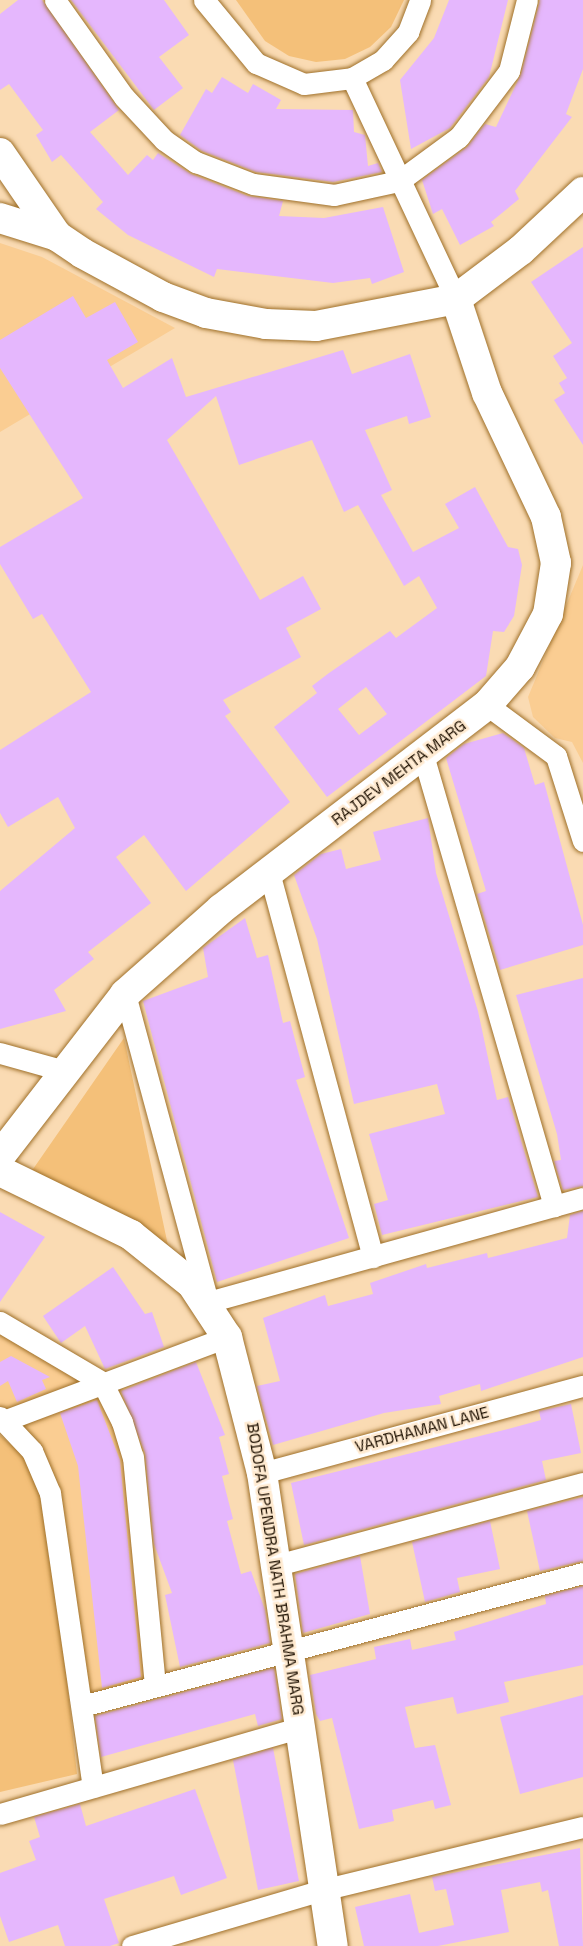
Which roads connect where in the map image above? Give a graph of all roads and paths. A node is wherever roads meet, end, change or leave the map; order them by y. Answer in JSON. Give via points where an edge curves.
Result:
{"nodes":[{"id":1,"x":55,"y":0,"type":"edge"},
{"id":2,"x":204,"y":0,"type":"edge"},
{"id":3,"x":420,"y":0,"type":"edge"},
{"id":4,"x":527,"y":0,"type":"edge"},
{"id":5,"x":351,"y":78,"type":"junction"},
{"id":6,"x":0,"y":153,"type":"edge"},
{"id":7,"x":399,"y":181,"type":"junction"},
{"id":8,"x":583,"y":192,"type":"edge"},
{"id":9,"x":0,"y":218,"type":"edge"},
{"id":10,"x":57,"y":236,"type":"junction"},
{"id":11,"x":456,"y":299,"type":"junction"},
{"id":12,"x":487,"y":705,"type":"junction"},
{"id":13,"x":423,"y":754,"type":"junction"},
{"id":14,"x":583,"y":841,"type":"edge"},
{"id":15,"x":269,"y":872,"type":"junction"},
{"id":16,"x":125,"y":994,"type":"junction"},
{"id":17,"x":0,"y":1053,"type":"edge"},
{"id":18,"x":62,"y":1070,"type":"junction"},
{"id":19,"x":0,"y":1155,"type":"edge"},
{"id":20,"x":0,"y":1171,"type":"edge"},
{"id":21,"x":583,"y":1198,"type":"edge"},
{"id":22,"x":554,"y":1206,"type":"junction"},
{"id":23,"x":372,"y":1257,"type":"junction"},
{"id":24,"x":208,"y":1302,"type":"junction"},
{"id":25,"x":0,"y":1322,"type":"edge"},
{"id":26,"x":227,"y":1337,"type":"junction"},
{"id":27,"x":102,"y":1382,"type":"junction"},
{"id":28,"x":583,"y":1386,"type":"edge"},
{"id":29,"x":3,"y":1419,"type":"edge"},
{"id":30,"x":262,"y":1473,"type":"junction"},
{"id":31,"x":583,"y":1483,"type":"edge"},
{"id":32,"x":277,"y":1564,"type":"junction"},
{"id":33,"x":583,"y":1573,"type":"edge"},
{"id":34,"x":289,"y":1651,"type":"junction"},
{"id":35,"x":155,"y":1686,"type":"junction"},
{"id":36,"x":82,"y":1706,"type":"junction"},
{"id":37,"x":301,"y":1727,"type":"junction"},
{"id":38,"x":93,"y":1787,"type":"junction"},
{"id":39,"x":0,"y":1814,"type":"edge"},
{"id":40,"x":583,"y":1827,"type":"edge"},
{"id":41,"x":326,"y":1889,"type":"junction"},
{"id":42,"x":132,"y":1946,"type":"edge"},
{"id":43,"x":333,"y":1946,"type":"edge"}],
"edges":[{"from":1,"to":7,"type":"street","via":[[124,97],[164,140],[196,162],[253,184],[297,192],[367,191]]},
{"from":2,"to":5,"type":"street","via":[[236,44],[279,77],[304,84]]},
{"from":3,"to":5,"type":"street","via":[[397,47]]},
{"from":4,"to":7,"type":"street","via":[[509,71],[459,137]]},
{"from":5,"to":7,"type":"street"},
{"from":6,"to":10,"type":"street"},
{"from":7,"to":11,"type":"street"},
{"from":8,"to":11,"type":"street","via":[[521,250]]},
{"from":9,"to":10,"type":"street"},
{"from":10,"to":11,"type":"street","via":[[163,297],[207,313],[266,324],[316,326]]},
{"from":11,"to":12,"type":"street","name":"RAJDEV MEHTA MARG","via":[[487,393],[546,517],[556,564],[548,614],[520,667]]},
{"from":12,"to":13,"type":"street","name":"RAJDEV MEHTA MARG"},
{"from":12,"to":14,"type":"street","via":[[556,756]]},
{"from":13,"to":15,"type":"street","name":"RAJDEV MEHTA MARG"},
{"from":13,"to":22,"type":"street"},
{"from":15,"to":16,"type":"street","name":"RAJDEV MEHTA MARG"},
{"from":15,"to":23,"type":"street"},
{"from":16,"to":18,"type":"street","name":"RAJDEV MEHTA MARG"},
{"from":16,"to":24,"type":"street"},
{"from":17,"to":18,"type":"street"},
{"from":18,"to":19,"type":"street","name":"RAJDEV MEHTA MARG"},
{"from":20,"to":24,"type":"street","name":"BODOFA UPENDRA NATH BRAHMA MARG","via":[[131,1235]]},
{"from":21,"to":22,"type":"street"},
{"from":22,"to":23,"type":"street"},
{"from":23,"to":24,"type":"street"},
{"from":24,"to":26,"type":"street","name":"BODOFA UPENDRA NATH BRAHMA MARG"},
{"from":25,"to":27,"type":"street"},
{"from":26,"to":27,"type":"street"},
{"from":26,"to":30,"type":"street","name":"BODOFA UPENDRA NATH BRAHMA MARG"},
{"from":27,"to":29,"type":"street"},
{"from":27,"to":35,"type":"street","via":[[133,1457]]},
{"from":28,"to":30,"type":"street","name":"VARDHAMAN LANE"},
{"from":29,"to":36,"type":"street","via":[[32,1451],[50,1493]]},
{"from":30,"to":32,"type":"street","name":"BODOFA UPENDRA NATH BRAHMA MARG"},
{"from":31,"to":32,"type":"street"},
{"from":32,"to":34,"type":"street","name":"BODOFA UPENDRA NATH BRAHMA MARG"},
{"from":33,"to":34,"type":"street"},
{"from":34,"to":35,"type":"street"},
{"from":34,"to":37,"type":"street","name":"BODOFA UPENDRA NATH BRAHMA MARG"},
{"from":35,"to":36,"type":"street"},
{"from":36,"to":38,"type":"street"},
{"from":37,"to":38,"type":"street"},
{"from":37,"to":41,"type":"street","name":"BODOFA UPENDRA NATH BRAHMA MARG"},
{"from":38,"to":39,"type":"street"},
{"from":40,"to":41,"type":"street"},
{"from":41,"to":42,"type":"street"},
{"from":41,"to":43,"type":"street","name":"BODOFA UPENDRA NATH BRAHMA MARG"}]}
